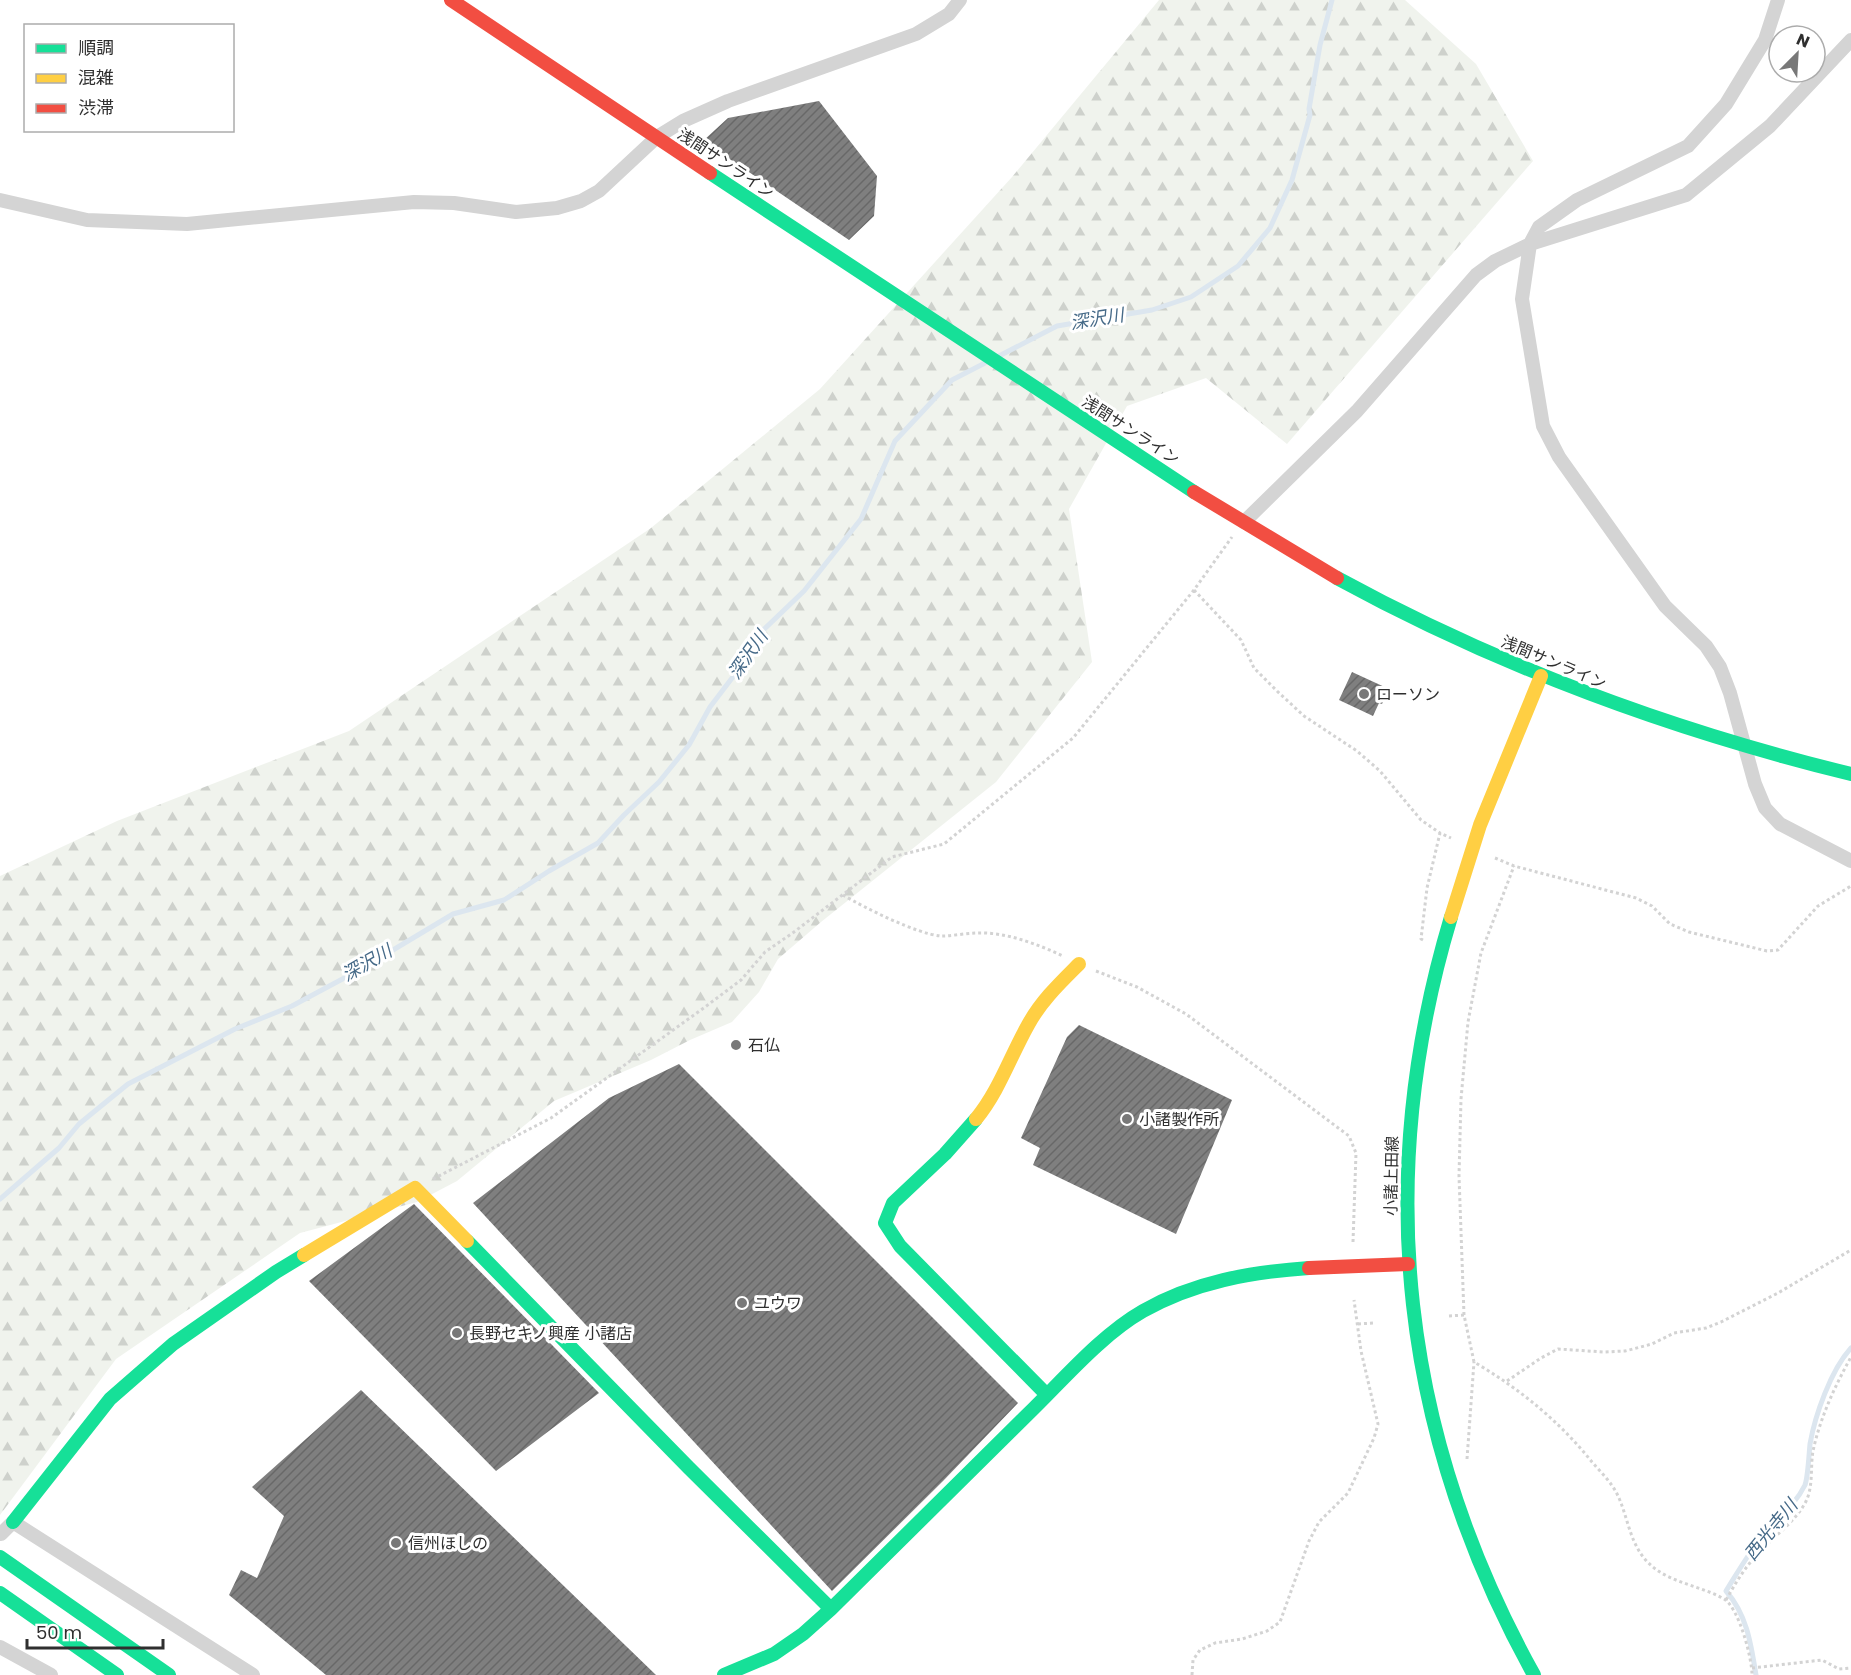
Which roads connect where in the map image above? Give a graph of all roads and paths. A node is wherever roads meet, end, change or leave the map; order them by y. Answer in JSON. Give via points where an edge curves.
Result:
{"nodes":[{"id":1,"x":450,"y":0,"type":"edge"},
{"id":2,"x":960,"y":0,"type":"edge"},
{"id":3,"x":1778,"y":0,"type":"edge"},
{"id":4,"x":1851,"y":40,"type":"edge"},
{"id":5,"x":657,"y":137,"type":"junction"},
{"id":6,"x":0,"y":200,"type":"edge"},
{"id":7,"x":1530,"y":244,"type":"junction"},
{"id":8,"x":1244,"y":522,"type":"junction"},
{"id":9,"x":1194,"y":590,"type":"junction"},
{"id":10,"x":1541,"y":676,"type":"junction"},
{"id":11,"x":1744,"y":747,"type":"junction"},
{"id":12,"x":1851,"y":774,"type":"edge"},
{"id":13,"x":1440,"y":832,"type":"junction"},
{"id":14,"x":1451,"y":838,"type":"dead end"},
{"id":15,"x":1495,"y":858,"type":"dead end"},
{"id":16,"x":1851,"y":861,"type":"edge"},
{"id":17,"x":1514,"y":866,"type":"junction"},
{"id":18,"x":1851,"y":886,"type":"edge"},
{"id":19,"x":843,"y":896,"type":"junction"},
{"id":20,"x":1441,"y":948,"type":"junction"},
{"id":21,"x":1079,"y":964,"type":"junction"},
{"id":22,"x":415,"y":1188,"type":"junction"},
{"id":23,"x":1353,"y":1242,"type":"dead end"},
{"id":24,"x":1851,"y":1250,"type":"edge"},
{"id":25,"x":1408,"y":1264,"type":"junction"},
{"id":26,"x":1354,"y":1300,"type":"dead end"},
{"id":27,"x":1464,"y":1315,"type":"junction"},
{"id":28,"x":1449,"y":1316,"type":"dead end"},
{"id":29,"x":1373,"y":1323,"type":"dead end"},
{"id":30,"x":1358,"y":1324,"type":"junction"},
{"id":31,"x":1851,"y":1357,"type":"edge"},
{"id":32,"x":1474,"y":1362,"type":"junction"},
{"id":33,"x":1507,"y":1381,"type":"junction"},
{"id":34,"x":1047,"y":1395,"type":"junction"},
{"id":35,"x":1467,"y":1460,"type":"dead end"},
{"id":36,"x":13,"y":1522,"type":"junction"},
{"id":37,"x":2,"y":1534,"type":"dead end"},
{"id":38,"x":0,"y":1557,"type":"edge"},
{"id":39,"x":0,"y":1593,"type":"edge"},
{"id":40,"x":1726,"y":1600,"type":"junction"},
{"id":41,"x":831,"y":1609,"type":"junction"},
{"id":42,"x":0,"y":1647,"type":"edge"},
{"id":43,"x":1752,"y":1668,"type":"junction"},
{"id":44,"x":1851,"y":1668,"type":"edge"},
{"id":45,"x":51,"y":1675,"type":"edge"},
{"id":46,"x":117,"y":1675,"type":"edge"},
{"id":47,"x":169,"y":1675,"type":"edge"},
{"id":48,"x":253,"y":1675,"type":"edge"},
{"id":49,"x":724,"y":1675,"type":"edge"},
{"id":50,"x":1192,"y":1675,"type":"edge"},
{"id":51,"x":1534,"y":1675,"type":"edge"},
{"id":52,"x":1752,"y":1675,"type":"edge"}],
"edges":[{"from":1,"to":5,"type":"main road","name":"浅間サンライン"},
{"from":2,"to":5,"type":"street","via":[[949,14],[916,34],[705,109]]},
{"from":3,"to":7,"type":"street","via":[[1760,49],[1726,104],[1689,146],[1577,200],[1539,227]]},
{"from":4,"to":7,"type":"street","via":[[1770,126],[1686,195]]},
{"from":5,"to":6,"type":"street","via":[[599,191],[573,203],[538,211],[414,202],[187,224],[87,220]]},
{"from":5,"to":8,"type":"main road","name":"浅間サンライン"},
{"from":7,"to":8,"type":"street","via":[[1476,275],[1357,411]]},
{"from":7,"to":11,"type":"street","via":[[1522,299],[1543,426],[1559,457],[1665,606],[1706,646],[1720,667]]},
{"from":8,"to":9,"type":"path"},
{"from":8,"to":10,"type":"main road","name":"浅間サンライン","via":[[1367,594]]},
{"from":9,"to":13,"type":"path","via":[[1241,640],[1254,668],[1269,684],[1304,716],[1357,751],[1380,771],[1421,820]]},
{"from":9,"to":19,"type":"path","via":[[1073,738],[944,844],[892,856]]},
{"from":10,"to":11,"type":"main road","name":"浅間サンライン","via":[[1628,710]]},
{"from":10,"to":20,"type":"main road","name":"小諸上田線","via":[[1463,874]]},
{"from":11,"to":12,"type":"main road","name":"浅間サンライン"},
{"from":11,"to":16,"type":"street","via":[[1765,808],[1780,825]]},
{"from":13,"to":14,"type":"path"},
{"from":13,"to":20,"type":"path","via":[[1427,888],[1421,939]]},
{"from":15,"to":17,"type":"path"},
{"from":17,"to":18,"type":"path","via":[[1636,898],[1652,906],[1670,924],[1689,932],[1767,951],[1778,950],[1818,906]]},
{"from":17,"to":27,"type":"path","via":[[1481,953],[1468,1022],[1458,1176]]},
{"from":19,"to":21,"type":"path","via":[[940,936],[981,933],[1020,940]]},
{"from":19,"to":22,"type":"path","via":[[765,952],[741,980],[710,1004],[551,1118]]},
{"from":20,"to":25,"type":"main road","name":"小諸上田線","via":[[1422,1030],[1407,1142]]},
{"from":21,"to":23,"type":"path","via":[[1137,987],[1186,1014],[1349,1136],[1356,1153]]},
{"from":21,"to":34,"type":"main road","via":[[1035,1013],[1000,1084],[974,1122],[894,1203],[885,1223],[900,1246]]},
{"from":22,"to":36,"type":"main road","via":[[276,1272],[173,1344],[110,1399]]},
{"from":22,"to":41,"type":"main road"},
{"from":24,"to":33,"type":"path","via":[[1714,1325],[1674,1333],[1624,1351],[1558,1349]]},
{"from":25,"to":34,"type":"main road","via":[[1268,1272],[1195,1286],[1142,1311]]},
{"from":25,"to":51,"type":"main road","name":"小諸上田線","via":[[1418,1354],[1443,1452],[1490,1589]]},
{"from":26,"to":30,"type":"path"},
{"from":27,"to":28,"type":"path"},
{"from":27,"to":32,"type":"path"},
{"from":29,"to":30,"type":"path"},
{"from":30,"to":50,"type":"path","via":[[1378,1424],[1348,1493],[1319,1522],[1280,1622],[1268,1631],[1200,1650],[1193,1660]]},
{"from":31,"to":40,"type":"path","via":[[1818,1429],[1804,1505],[1743,1570]]},
{"from":32,"to":33,"type":"path"},
{"from":32,"to":35,"type":"path"},
{"from":33,"to":40,"type":"path","via":[[1548,1413],[1614,1487],[1644,1559],[1670,1578]]},
{"from":34,"to":41,"type":"main road"},
{"from":36,"to":37,"type":"street"},
{"from":36,"to":48,"type":"street"},
{"from":38,"to":47,"type":"main road"},
{"from":39,"to":46,"type":"main road"},
{"from":40,"to":43,"type":"path","via":[[1745,1638]]},
{"from":41,"to":49,"type":"main road","via":[[774,1654]]},
{"from":42,"to":45,"type":"street"},
{"from":43,"to":44,"type":"path","via":[[1822,1660],[1839,1669]]},
{"from":43,"to":52,"type":"path"}]}
